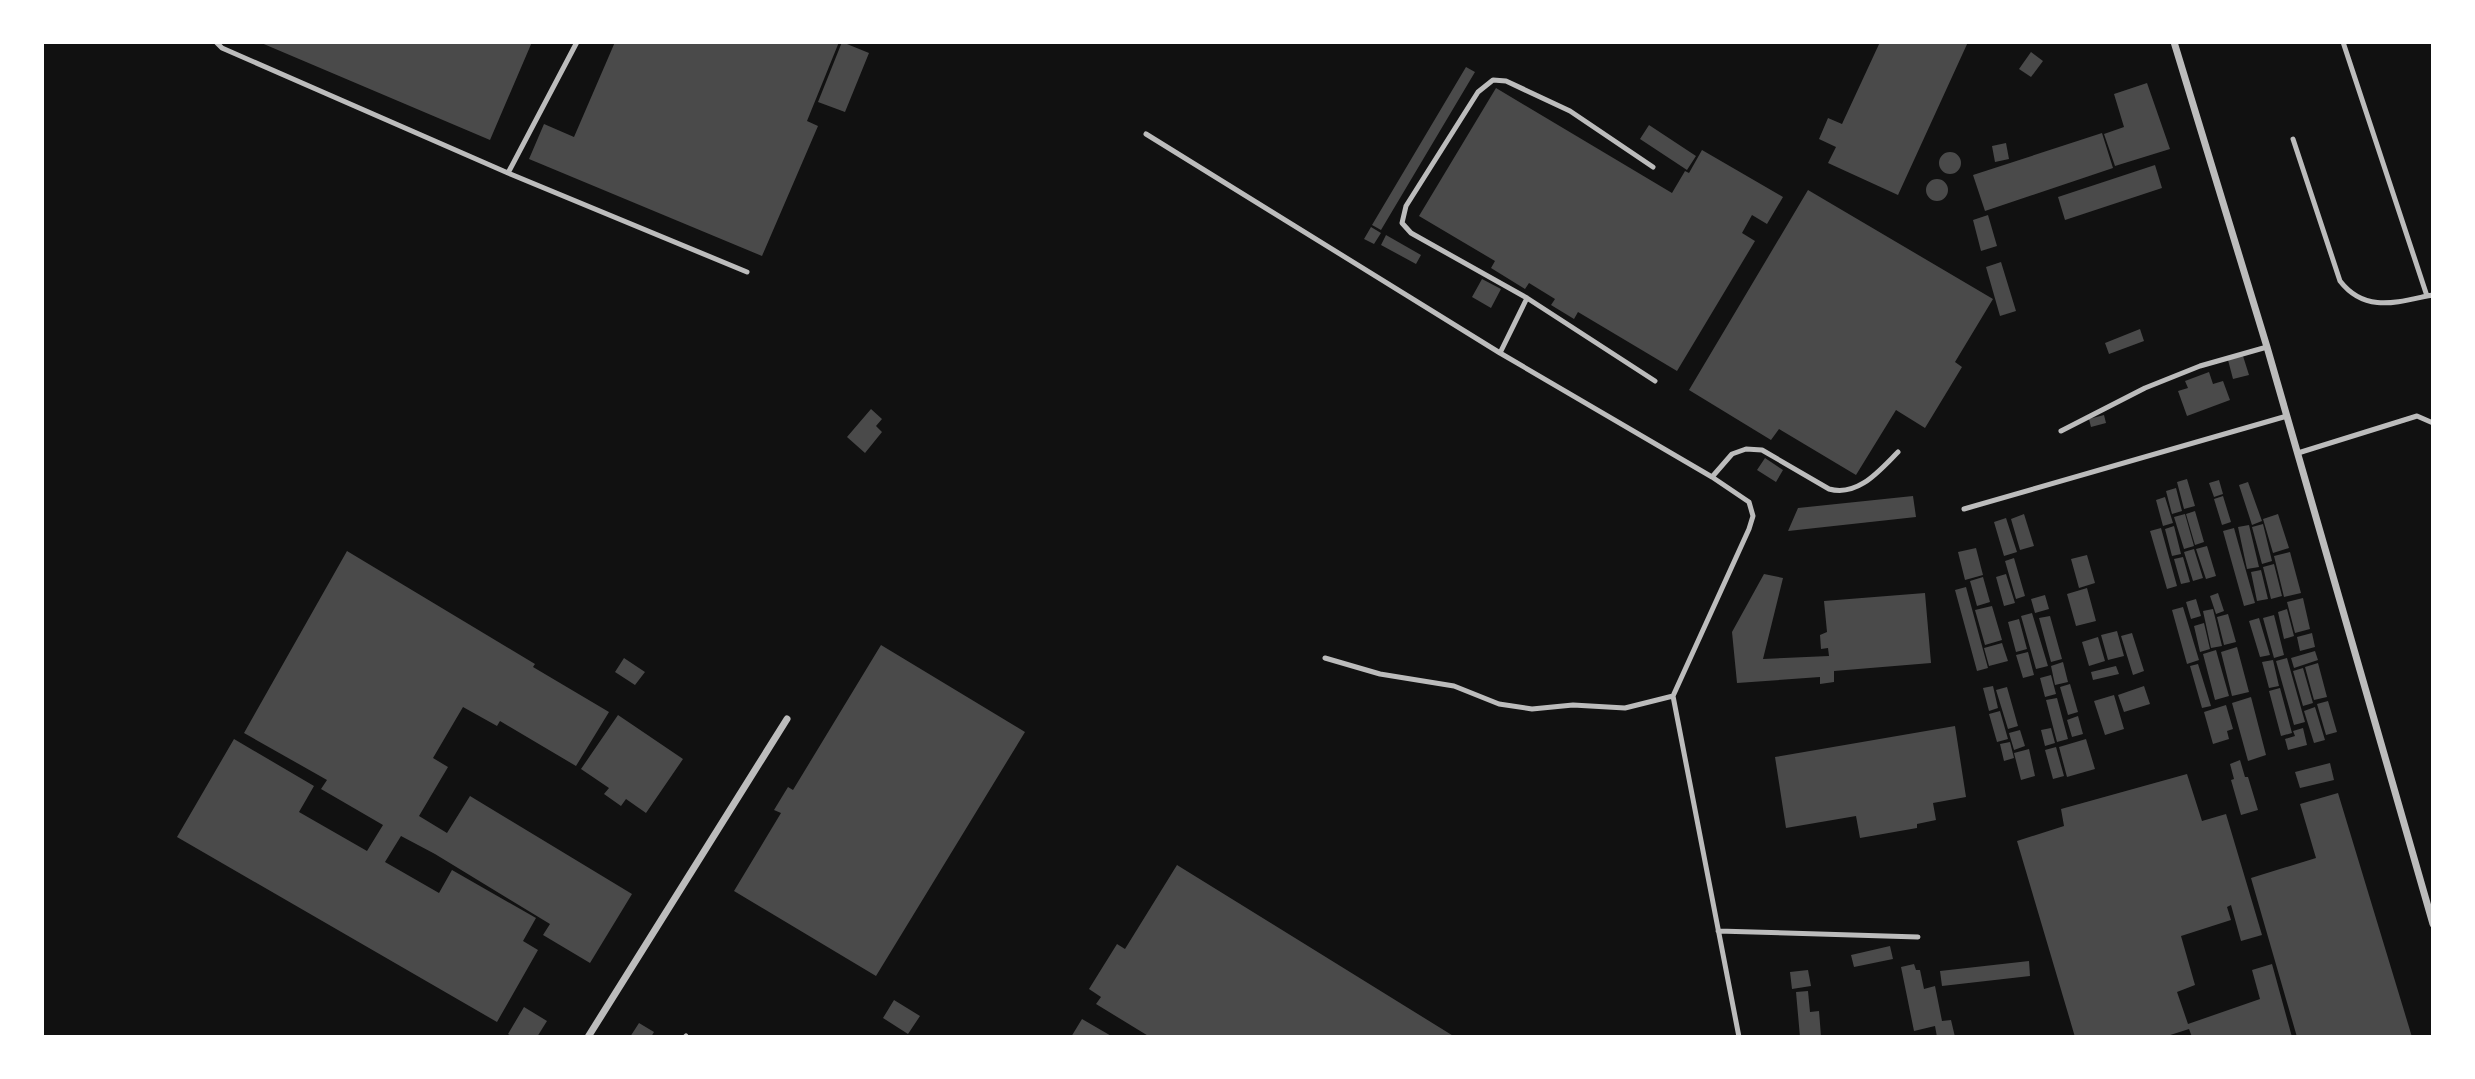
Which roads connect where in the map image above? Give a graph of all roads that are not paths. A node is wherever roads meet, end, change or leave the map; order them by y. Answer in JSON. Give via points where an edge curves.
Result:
{"nodes":[{"id":1,"x":216,"y":42,"type":"edge"},
{"id":2,"x":577,"y":42,"type":"edge"},
{"id":3,"x":2174,"y":42,"type":"edge"},
{"id":4,"x":2343,"y":42,"type":"edge"},
{"id":5,"x":1146,"y":135,"type":"dead end"},
{"id":6,"x":2293,"y":139,"type":"dead end"},
{"id":7,"x":1653,"y":167,"type":"dead end"},
{"id":8,"x":508,"y":173,"type":"junction"},
{"id":9,"x":747,"y":272,"type":"dead end"},
{"id":10,"x":2430,"y":295,"type":"edge"},
{"id":11,"x":1527,"y":298,"type":"junction"},
{"id":12,"x":2267,"y":347,"type":"junction"},
{"id":13,"x":1500,"y":353,"type":"junction"},
{"id":14,"x":1655,"y":381,"type":"dead end"},
{"id":15,"x":2287,"y":416,"type":"junction"},
{"id":16,"x":2433,"y":424,"type":"edge"},
{"id":17,"x":2061,"y":431,"type":"dead end"},
{"id":18,"x":1898,"y":452,"type":"dead end"},
{"id":19,"x":2298,"y":453,"type":"junction"},
{"id":20,"x":1712,"y":477,"type":"junction"},
{"id":21,"x":1964,"y":509,"type":"dead end"},
{"id":22,"x":1325,"y":658,"type":"dead end"},
{"id":23,"x":1673,"y":696,"type":"junction"},
{"id":24,"x":787,"y":719,"type":"dead end"},
{"id":25,"x":2433,"y":924,"type":"edge"},
{"id":26,"x":1718,"y":931,"type":"junction"},
{"id":27,"x":1918,"y":937,"type":"dead end"},
{"id":28,"x":588,"y":1037,"type":"edge"},
{"id":29,"x":1739,"y":1037,"type":"edge"}],
"edges":[{"from":1,"to":8,"type":"lane"},
{"from":2,"to":8,"type":"lane"},
{"from":3,"to":12,"type":"street"},
{"from":4,"to":10,"type":"lane"},
{"from":5,"to":13,"type":"lane"},
{"from":6,"to":10,"type":"lane","via":[[2340,281],[2348,291],[2387,305]]},
{"from":7,"to":11,"type":"lane","via":[[1570,111],[1506,81],[1493,80],[1478,92],[1406,206],[1402,223],[1411,233]]},
{"from":8,"to":9,"type":"lane"},
{"from":11,"to":13,"type":"lane"},
{"from":11,"to":14,"type":"lane"},
{"from":12,"to":15,"type":"street"},
{"from":12,"to":17,"type":"lane","via":[[2167,379]]},
{"from":13,"to":20,"type":"lane"},
{"from":15,"to":19,"type":"street"},
{"from":15,"to":21,"type":"lane"},
{"from":16,"to":19,"type":"lane","via":[[2417,416]]},
{"from":18,"to":20,"type":"lane","via":[[1866,483],[1839,492],[1762,450],[1732,454]]},
{"from":19,"to":25,"type":"street"},
{"from":20,"to":23,"type":"lane","via":[[1749,502],[1753,516]]},
{"from":22,"to":23,"type":"lane","via":[[1380,674],[1454,686],[1499,704],[1532,709],[1573,705],[1625,708]]},
{"from":23,"to":26,"type":"lane"},
{"from":24,"to":28,"type":"street"},
{"from":26,"to":27,"type":"lane"},
{"from":26,"to":29,"type":"lane"}]}
